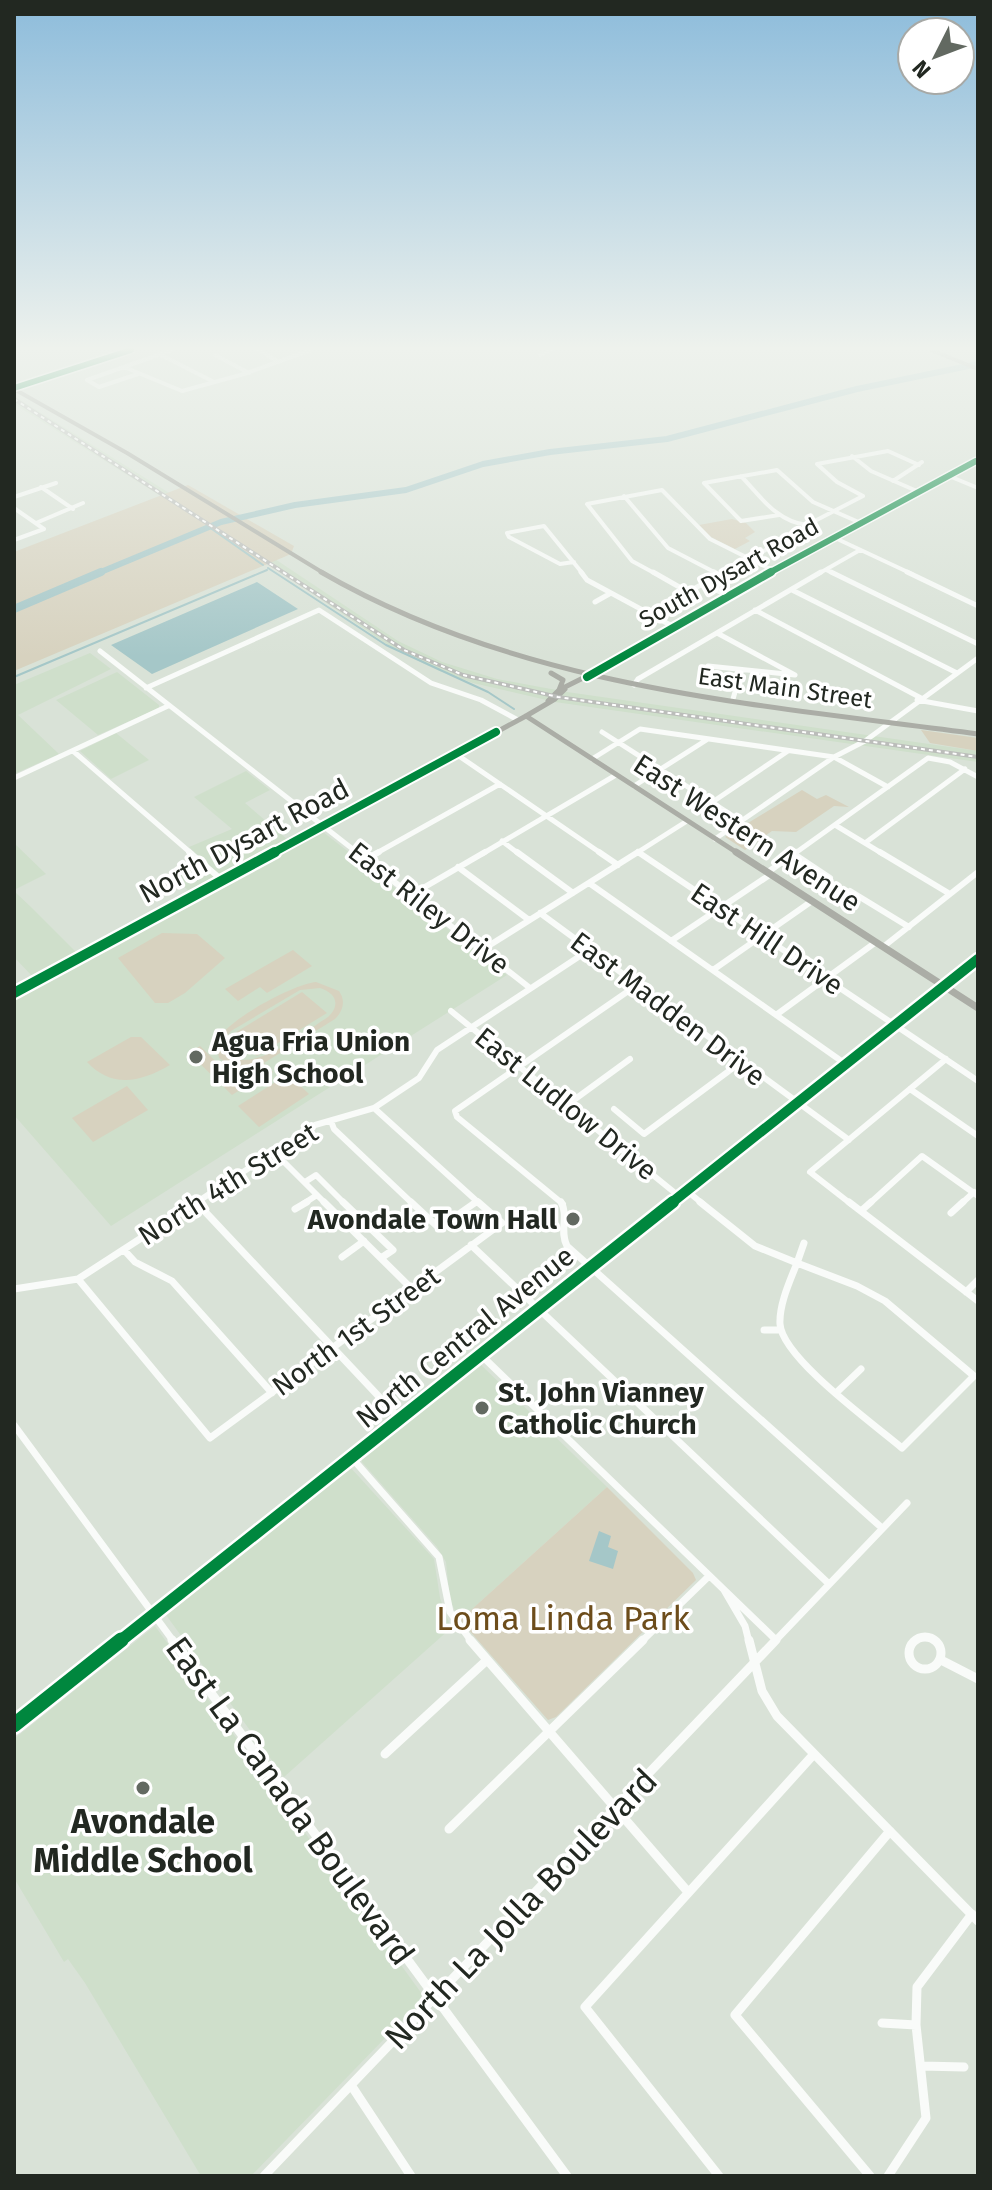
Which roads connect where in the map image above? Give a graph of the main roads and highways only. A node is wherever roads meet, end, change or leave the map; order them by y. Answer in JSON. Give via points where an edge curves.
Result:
{"nodes":[{"id":1,"x":123,"y":452,"type":"edge"},
{"id":2,"x":527,"y":662,"type":"junction"},
{"id":3,"x":587,"y":677,"type":"junction"},
{"id":4,"x":562,"y":690,"type":"junction"},
{"id":5,"x":526,"y":716,"type":"junction"},
{"id":6,"x":518,"y":720,"type":"joint"},
{"id":7,"x":978,"y":734,"type":"edge"},
{"id":8,"x":14,"y":993,"type":"edge"},
{"id":9,"x":978,"y":1008,"type":"edge"}],
"edges":[{"from":1,"to":2,"type":"main road","via":[[388,609]]},
{"from":2,"to":3,"type":"main road","name":"East Main Street"},
{"from":2,"to":4,"type":"main road","via":[[560,676]]},
{"from":3,"to":4,"type":"main road","name":"South Dysart Road"},
{"from":3,"to":7,"type":"main road","name":"East Main Street"},
{"from":4,"to":5,"type":"main road","name":"South Dysart Road"},
{"from":5,"to":6,"type":"main road","name":"South Dysart Road"},
{"from":5,"to":9,"type":"main road","name":"East Western Avenue"},
{"from":6,"to":8,"type":"main road","name":"North Dysart Road"}]}
